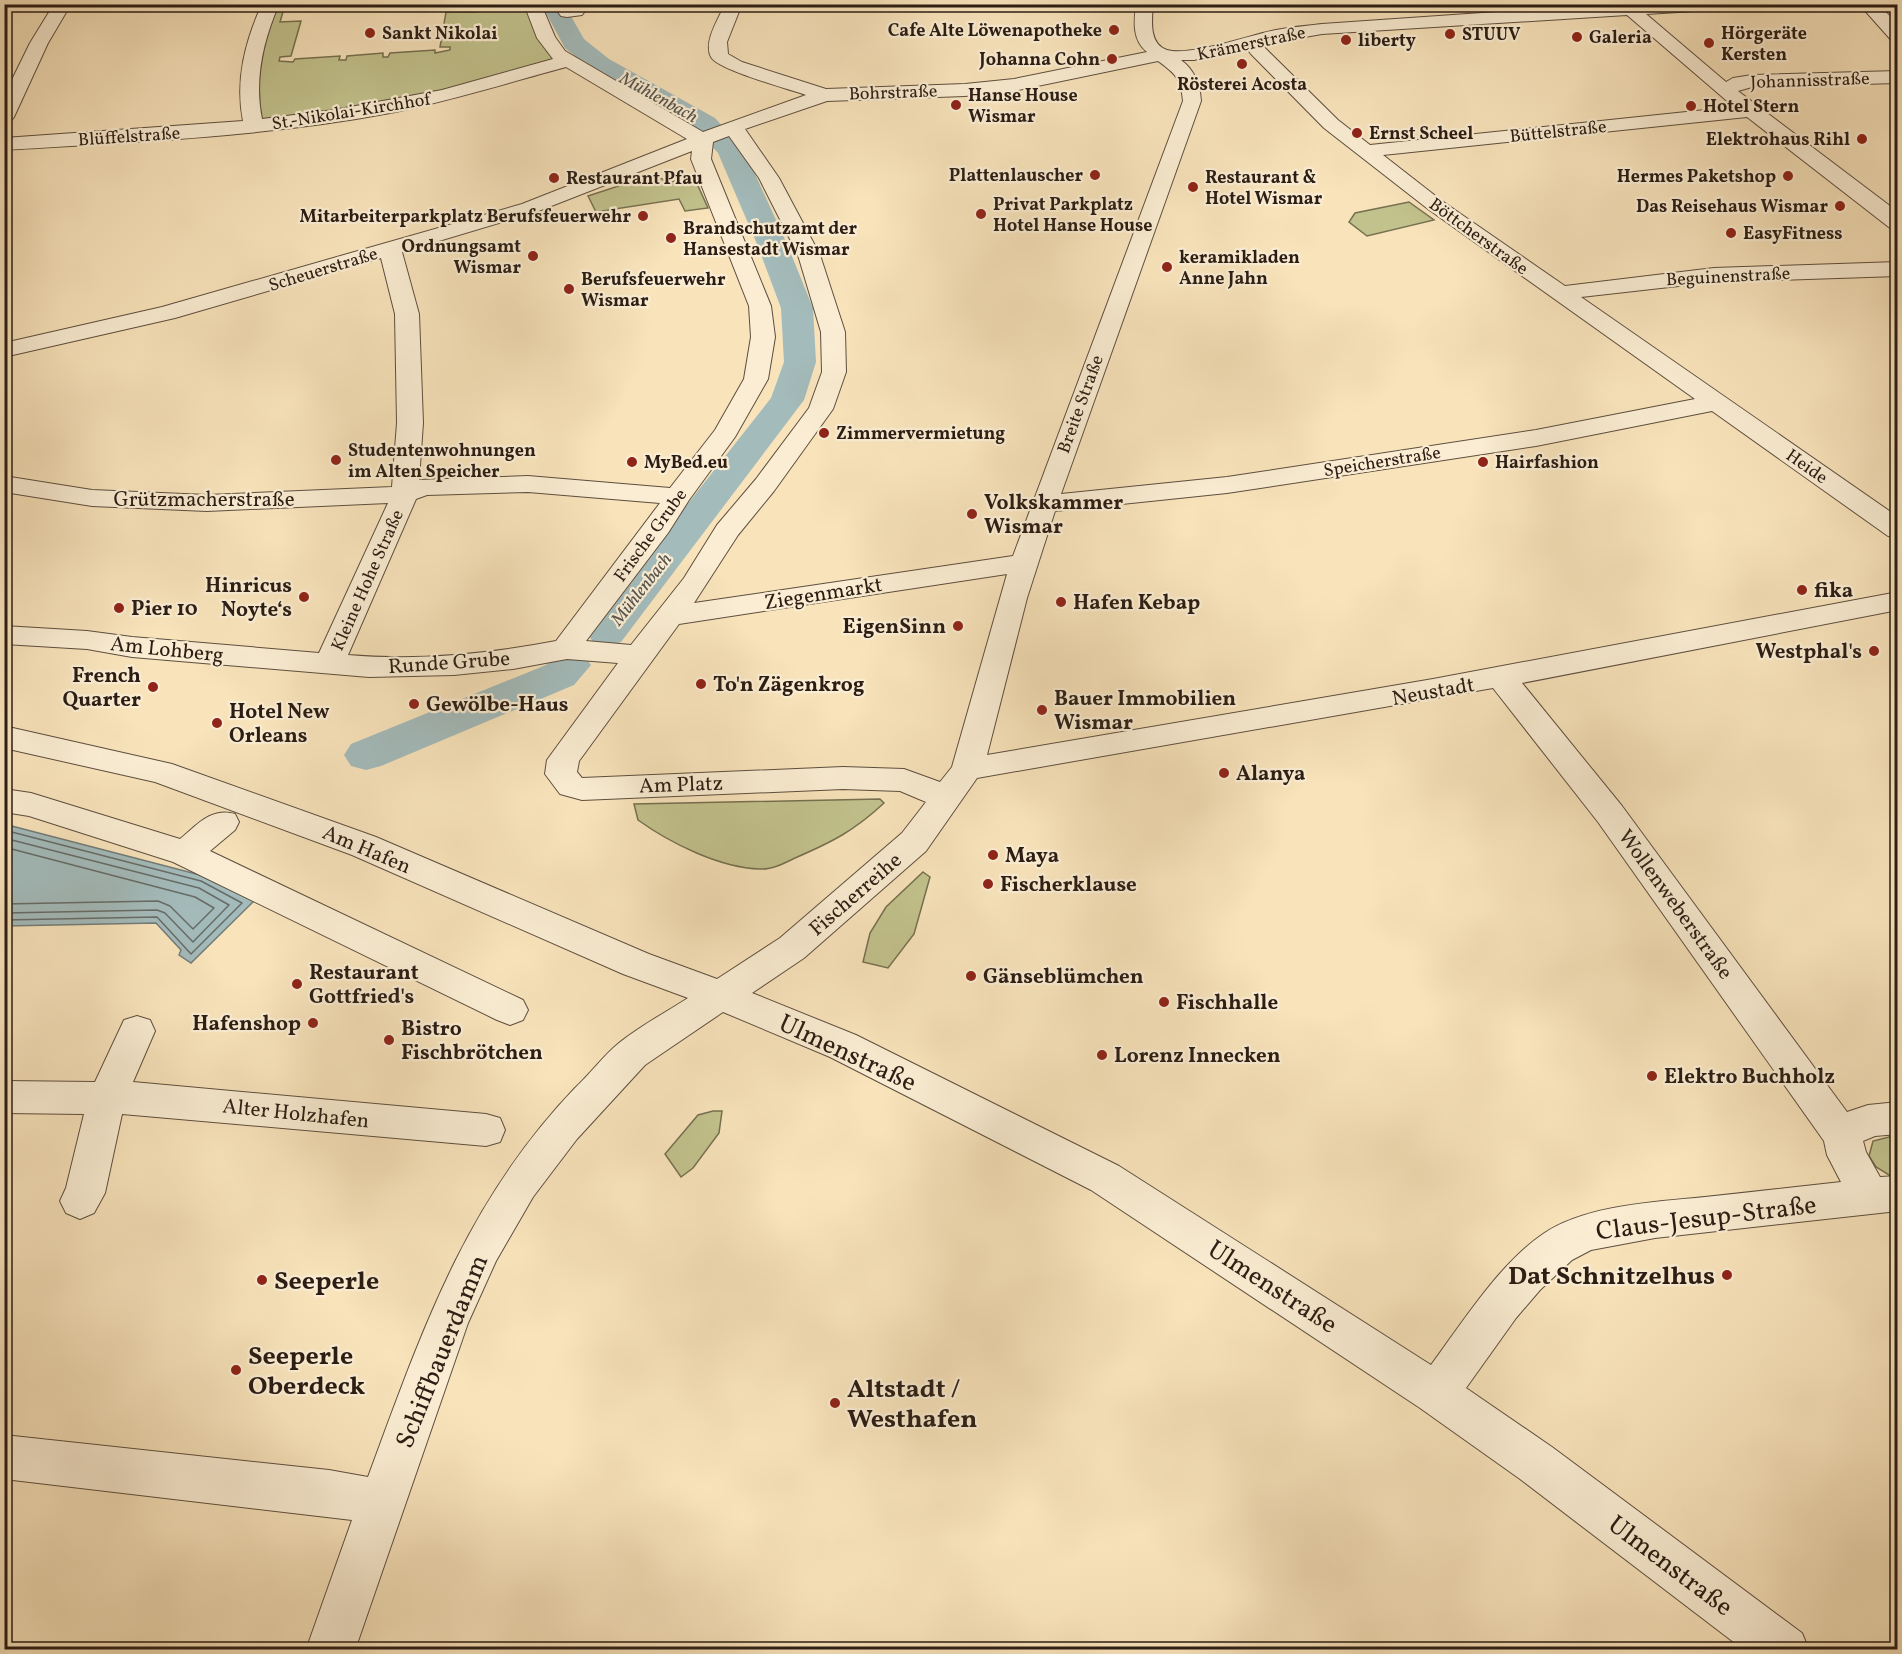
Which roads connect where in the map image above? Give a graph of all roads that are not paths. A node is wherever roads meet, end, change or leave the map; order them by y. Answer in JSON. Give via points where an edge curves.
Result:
{"nodes":[{"id":1,"x":63,"y":4,"type":"edge"},
{"id":2,"x":271,"y":4,"type":"edge"},
{"id":3,"x":532,"y":4,"type":"edge"},
{"id":4,"x":734,"y":4,"type":"edge"},
{"id":5,"x":1145,"y":4,"type":"edge"},
{"id":6,"x":1727,"y":4,"type":"edge"},
{"id":7,"x":1867,"y":4,"type":"edge"},
{"id":8,"x":1626,"y":7,"type":"edge"},
{"id":9,"x":1898,"y":37,"type":"edge"},
{"id":10,"x":1257,"y":50,"type":"dead end"},
{"id":11,"x":1160,"y":56,"type":"junction"},
{"id":12,"x":569,"y":60,"type":"junction"},
{"id":13,"x":1898,"y":77,"type":"edge"},
{"id":14,"x":1725,"y":91,"type":"junction"},
{"id":15,"x":825,"y":96,"type":"junction"},
{"id":16,"x":1752,"y":111,"type":"junction"},
{"id":17,"x":4,"y":117,"type":"edge"},
{"id":18,"x":253,"y":125,"type":"junction"},
{"id":19,"x":733,"y":128,"type":"junction"},
{"id":20,"x":703,"y":140,"type":"junction"},
{"id":21,"x":4,"y":144,"type":"edge"},
{"id":22,"x":1365,"y":151,"type":"junction"},
{"id":23,"x":1898,"y":224,"type":"edge"},
{"id":24,"x":390,"y":249,"type":"junction"},
{"id":25,"x":1898,"y":269,"type":"edge"},
{"id":26,"x":1560,"y":293,"type":"junction"},
{"id":27,"x":4,"y":350,"type":"edge"},
{"id":28,"x":1717,"y":402,"type":"junction"},
{"id":29,"x":4,"y":484,"type":"edge"},
{"id":30,"x":405,"y":494,"type":"junction"},
{"id":31,"x":677,"y":497,"type":"junction"},
{"id":32,"x":1044,"y":504,"type":"junction"},
{"id":33,"x":1898,"y":530,"type":"edge"},
{"id":34,"x":1026,"y":563,"type":"junction"},
{"id":35,"x":1898,"y":602,"type":"edge"},
{"id":36,"x":670,"y":616,"type":"junction"},
{"id":37,"x":4,"y":635,"type":"edge"},
{"id":38,"x":571,"y":642,"type":"junction"},
{"id":39,"x":627,"y":661,"type":"junction"},
{"id":40,"x":330,"y":662,"type":"junction"},
{"id":41,"x":1502,"y":679,"type":"junction"},
{"id":42,"x":4,"y":737,"type":"edge"},
{"id":43,"x":967,"y":769,"type":"junction"},
{"id":44,"x":947,"y":798,"type":"junction"},
{"id":45,"x":4,"y":800,"type":"edge"},
{"id":46,"x":223,"y":822,"type":"dead end"},
{"id":47,"x":185,"y":853,"type":"junction"},
{"id":48,"x":719,"y":995,"type":"junction"},
{"id":49,"x":510,"y":1010,"type":"dead end"},
{"id":50,"x":137,"y":1031,"type":"dead end"},
{"id":51,"x":4,"y":1097,"type":"edge"},
{"id":52,"x":106,"y":1097,"type":"junction"},
{"id":53,"x":1898,"y":1118,"type":"edge"},
{"id":54,"x":486,"y":1130,"type":"dead end"},
{"id":55,"x":1842,"y":1135,"type":"junction"},
{"id":56,"x":1883,"y":1194,"type":"edge"},
{"id":57,"x":80,"y":1201,"type":"dead end"},
{"id":58,"x":1436,"y":1393,"type":"junction"},
{"id":59,"x":4,"y":1457,"type":"edge"},
{"id":60,"x":381,"y":1502,"type":"junction"},
{"id":61,"x":330,"y":1650,"type":"edge"},
{"id":62,"x":1785,"y":1650,"type":"edge"}],
"edges":[{"from":1,"to":17,"type":"street","via":[[39,43]]},
{"from":2,"to":18,"type":"street","name":"St.-Nikolai-Kirchhof","via":[[253,52]]},
{"from":3,"to":12,"type":"street","via":[[546,38]]},
{"from":4,"to":15,"type":"street","via":[[718,42],[719,56],[736,66]]},
{"from":5,"to":11,"type":"street","name":"Breite Straße","via":[[1143,32]]},
{"from":6,"to":8,"type":"street","name":"Krämerstraße"},
{"from":7,"to":9,"type":"street"},
{"from":8,"to":11,"type":"street","name":"Krämerstraße","via":[[1322,29],[1277,34],[1194,55]]},
{"from":8,"to":14,"type":"street"},
{"from":10,"to":22,"type":"street","name":"Böttcherstraße"},
{"from":11,"to":15,"type":"street","name":"Bohrstraße","via":[[989,88]]},
{"from":11,"to":32,"type":"street","name":"Breite Straße","via":[[1181,69],[1191,86],[1192,101]]},
{"from":12,"to":18,"type":"street","name":"St.-Nikolai-Kirchhof","via":[[442,96]]},
{"from":12,"to":20,"type":"street"},
{"from":13,"to":14,"type":"street","name":"Johannisstraße","via":[[1740,82]]},
{"from":14,"to":16,"type":"street"},
{"from":15,"to":19,"type":"street","name":"Bohrstraße"},
{"from":16,"to":22,"type":"street","name":"Büttelstraße"},
{"from":16,"to":23,"type":"street"},
{"from":18,"to":21,"type":"street","name":"Blüffelstraße"},
{"from":19,"to":20,"type":"street","name":"Bohrstraße"},
{"from":19,"to":36,"type":"street","via":[[770,178],[809,255],[833,332],[834,372],[821,409],[727,531]]},
{"from":20,"to":24,"type":"street","name":"Scheuerstraße","via":[[551,200]]},
{"from":20,"to":31,"type":"street","name":"Frische Grube","via":[[700,159],[760,306],[764,337],[756,379],[726,432]]},
{"from":22,"to":26,"type":"street","name":"Böttcherstraße"},
{"from":24,"to":27,"type":"street","name":"Scheuerstraße","via":[[167,314]]},
{"from":24,"to":30,"type":"street","name":"Kleine Hohe Straße","via":[[407,314],[410,423]]},
{"from":25,"to":26,"type":"street","name":"Beguinenstraße","via":[[1714,275]]},
{"from":26,"to":28,"type":"street","name":"Böttcherstraße"},
{"from":28,"to":32,"type":"street","name":"Speicherstraße","via":[[1536,438],[1239,483]]},
{"from":28,"to":33,"type":"street","name":"Heide"},
{"from":29,"to":30,"type":"street","name":"Grützmacherstraße","via":[[92,498],[207,503]]},
{"from":30,"to":31,"type":"street","name":"Grützmacherstraße","via":[[424,487],[528,484]]},
{"from":30,"to":40,"type":"street","name":"Kleine Hohe Straße"},
{"from":31,"to":38,"type":"street","name":"Frische Grube"},
{"from":32,"to":34,"type":"street","name":"Breite Straße"},
{"from":34,"to":36,"type":"street","name":"Ziegenmarkt"},
{"from":34,"to":43,"type":"street","name":"Breite Straße"},
{"from":35,"to":41,"type":"street","name":"Neustadt"},
{"from":36,"to":39,"type":"street"},
{"from":37,"to":40,"type":"street","name":"Am Lohberg"},
{"from":38,"to":39,"type":"street","name":"Runde Grube"},
{"from":38,"to":40,"type":"street","name":"Runde Grube","via":[[513,659],[454,665],[369,667]]},
{"from":39,"to":44,"type":"street","name":"Am Platz","via":[[563,760],[561,774],[571,786],[582,789],[843,778],[904,780]]},
{"from":41,"to":43,"type":"street","name":"Neustadt"},
{"from":41,"to":55,"type":"street","name":"Wollenweberstraße","via":[[1610,814]]},
{"from":42,"to":48,"type":"street","name":"Am Hafen","via":[[160,772],[245,801],[364,846],[636,964]]},
{"from":43,"to":44,"type":"street","name":"Fischerreihe"},
{"from":44,"to":48,"type":"street","name":"Fischerreihe","via":[[914,842],[811,932]]},
{"from":45,"to":47,"type":"street"},
{"from":46,"to":47,"type":"street"},
{"from":47,"to":49,"type":"street","via":[[446,987]]},
{"from":48,"to":58,"type":"street","name":"Ulmenstraße","via":[[843,1046],[1105,1178]]},
{"from":48,"to":60,"type":"street","name":"Schiffbauerdamm","via":[[632,1054],[563,1126],[519,1185],[481,1249],[447,1322]]},
{"from":50,"to":52,"type":"street"},
{"from":51,"to":52,"type":"street","name":"Alter Holzhafen"},
{"from":52,"to":54,"type":"street","name":"Alter Holzhafen"},
{"from":52,"to":57,"type":"street"},
{"from":53,"to":55,"type":"street","via":[[1867,1121],[1850,1127]]},
{"from":55,"to":56,"type":"street","name":"Claus-Jesup-Straße","via":[[1847,1155]]},
{"from":56,"to":58,"type":"street","name":"Claus-Jesup-Straße","via":[[1655,1220],[1584,1233],[1557,1247],[1525,1277]]},
{"from":58,"to":62,"type":"street","name":"Ulmenstraße"},
{"from":59,"to":60,"type":"street"},
{"from":60,"to":61,"type":"street","name":"Schiffbauerdamm"}]}
